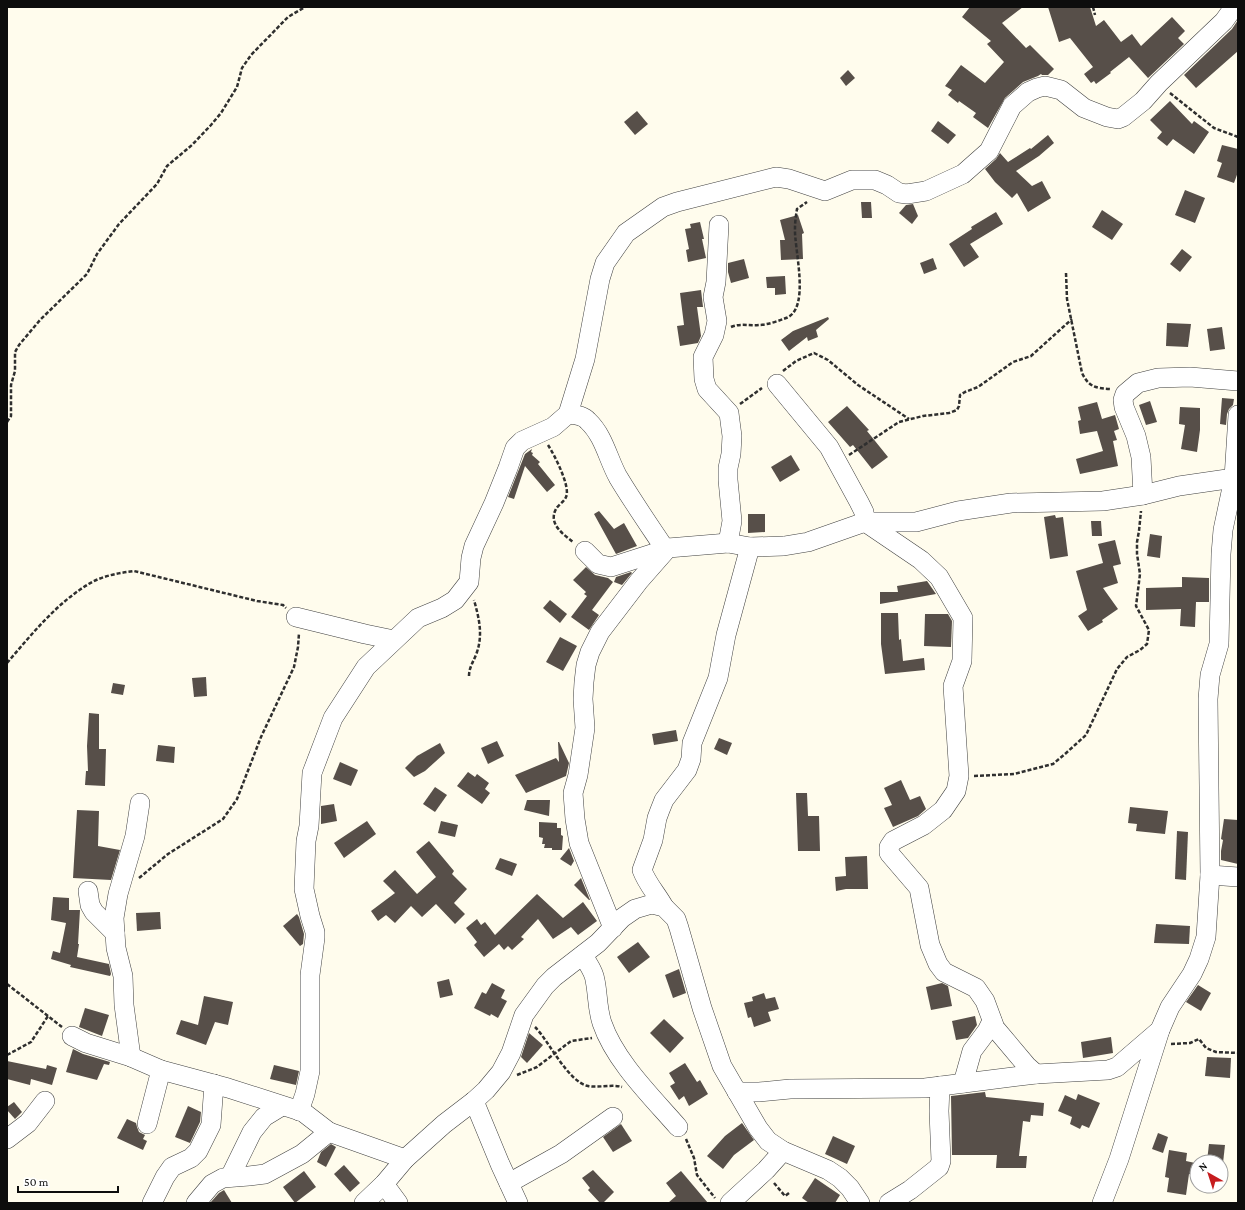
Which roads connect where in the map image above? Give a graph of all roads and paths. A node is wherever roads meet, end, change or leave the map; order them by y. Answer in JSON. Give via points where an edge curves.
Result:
{"nodes":[{"id":1,"x":306,"y":7,"type":"edge"},
{"id":2,"x":1093,"y":7,"type":"edge"},
{"id":3,"x":1234,"y":7,"type":"edge"},
{"id":4,"x":1095,"y":14,"type":"dead end"},
{"id":5,"x":1159,"y":84,"type":"junction"},
{"id":6,"x":1238,"y":137,"type":"edge"},
{"id":7,"x":824,"y":191,"type":"junction"},
{"id":8,"x":719,"y":225,"type":"dead end"},
{"id":9,"x":1066,"y":273,"type":"dead end"},
{"id":10,"x":1072,"y":320,"type":"junction"},
{"id":11,"x":715,"y":330,"type":"junction"},
{"id":12,"x":774,"y":381,"type":"junction"},
{"id":13,"x":1238,"y":381,"type":"edge"},
{"id":14,"x":1113,"y":389,"type":"dead end"},
{"id":15,"x":729,"y":413,"type":"junction"},
{"id":16,"x":568,"y":414,"type":"junction"},
{"id":17,"x":1238,"y":415,"type":"edge"},
{"id":18,"x":909,"y":419,"type":"junction"},
{"id":19,"x":7,"y":422,"type":"edge"},
{"id":20,"x":540,"y":433,"type":"junction"},
{"id":21,"x":837,"y":463,"type":"junction"},
{"id":22,"x":1234,"y":478,"type":"junction"},
{"id":23,"x":1143,"y":495,"type":"junction"},
{"id":24,"x":865,"y":522,"type":"junction"},
{"id":25,"x":728,"y":543,"type":"junction"},
{"id":26,"x":750,"y":547,"type":"junction"},
{"id":27,"x":667,"y":549,"type":"junction"},
{"id":28,"x":585,"y":551,"type":"joint"},
{"id":29,"x":469,"y":582,"type":"junction"},
{"id":30,"x":296,"y":617,"type":"junction"},
{"id":31,"x":394,"y":640,"type":"junction"},
{"id":32,"x":7,"y":663,"type":"edge"},
{"id":33,"x":469,"y":676,"type":"dead end"},
{"id":34,"x":959,"y":776,"type":"junction"},
{"id":35,"x":140,"y":803,"type":"dead end"},
{"id":36,"x":1210,"y":875,"type":"junction"},
{"id":37,"x":1238,"y":878,"type":"edge"},
{"id":38,"x":137,"y":879,"type":"dead end"},
{"id":39,"x":88,"y":891,"type":"dead end"},
{"id":40,"x":664,"y":907,"type":"junction"},
{"id":41,"x":613,"y":928,"type":"junction"},
{"id":42,"x":115,"y":933,"type":"junction"},
{"id":43,"x":583,"y":955,"type":"junction"},
{"id":44,"x":7,"y":984,"type":"edge"},
{"id":45,"x":524,"y":1015,"type":"junction"},
{"id":46,"x":48,"y":1016,"type":"junction"},
{"id":47,"x":992,"y":1021,"type":"junction"},
{"id":48,"x":1159,"y":1035,"type":"junction"},
{"id":49,"x":72,"y":1036,"type":"joint"},
{"id":50,"x":608,"y":1036,"type":"junction"},
{"id":51,"x":554,"y":1053,"type":"junction"},
{"id":52,"x":1238,"y":1053,"type":"edge"},
{"id":53,"x":7,"y":1055,"type":"edge"},
{"id":54,"x":132,"y":1057,"type":"junction"},
{"id":55,"x":161,"y":1070,"type":"junction"},
{"id":56,"x":1036,"y":1074,"type":"junction"},
{"id":57,"x":492,"y":1083,"type":"junction"},
{"id":58,"x":214,"y":1084,"type":"junction"},
{"id":59,"x":963,"y":1084,"type":"junction"},
{"id":60,"x":640,"y":1085,"type":"junction"},
{"id":61,"x":940,"y":1086,"type":"junction"},
{"id":62,"x":737,"y":1092,"type":"junction"},
{"id":63,"x":44,"y":1101,"type":"dead end"},
{"id":64,"x":474,"y":1101,"type":"junction"},
{"id":65,"x":291,"y":1108,"type":"junction"},
{"id":66,"x":613,"y":1117,"type":"dead end"},
{"id":67,"x":147,"y":1124,"type":"dead end"},
{"id":68,"x":678,"y":1127,"type":"joint"},
{"id":69,"x":329,"y":1132,"type":"junction"},
{"id":70,"x":7,"y":1139,"type":"edge"},
{"id":71,"x":783,"y":1151,"type":"junction"},
{"id":72,"x":405,"y":1159,"type":"junction"},
{"id":73,"x":766,"y":1170,"type":"junction"},
{"id":74,"x":230,"y":1176,"type":"junction"},
{"id":75,"x":509,"y":1183,"type":"junction"},
{"id":76,"x":384,"y":1184,"type":"junction"},
{"id":77,"x":789,"y":1193,"type":"dead end"},
{"id":78,"x":723,"y":1201,"type":"edge"},
{"id":79,"x":152,"y":1203,"type":"edge"},
{"id":80,"x":196,"y":1203,"type":"edge"},
{"id":81,"x":364,"y":1203,"type":"edge"},
{"id":82,"x":398,"y":1203,"type":"edge"},
{"id":83,"x":518,"y":1203,"type":"edge"},
{"id":84,"x":860,"y":1203,"type":"edge"},
{"id":85,"x":889,"y":1203,"type":"edge"},
{"id":86,"x":1102,"y":1203,"type":"edge"}],
"edges":[{"from":1,"to":19,"type":"path","via":[[288,17],[251,55],[242,68],[237,87],[221,113],[192,145],[167,166],[156,184],[119,224],[97,254],[87,274],[40,320],[19,345],[15,352],[15,372],[11,385],[11,416]]},
{"from":2,"to":4,"type":"path"},
{"from":3,"to":5,"type":"street","via":[[1224,21]]},
{"from":5,"to":6,"type":"path","via":[[1214,128]]},
{"from":5,"to":7,"type":"street","via":[[1143,101],[1118,119],[1084,108],[1061,90],[1045,86],[1037,88],[1028,92],[1012,106],[990,151],[963,174],[926,191],[907,194],[899,193],[875,180],[852,180]]},
{"from":7,"to":11,"type":"path","via":[[797,209],[795,228],[799,294],[796,310],[790,316],[760,325],[735,325]]},
{"from":7,"to":16,"type":"street","via":[[776,177],[663,207],[626,233],[605,263],[585,359]]},
{"from":8,"to":11,"type":"street","via":[[713,297],[717,321]]},
{"from":9,"to":10,"type":"path","via":[[1067,299]]},
{"from":10,"to":14,"type":"path","via":[[1082,373],[1086,381],[1097,388]]},
{"from":10,"to":18,"type":"path","via":[[1031,356],[1012,362],[978,387],[965,392],[960,396],[957,410]]},
{"from":11,"to":15,"type":"street","via":[[703,357],[704,378],[707,389]]},
{"from":12,"to":15,"type":"path"},
{"from":12,"to":18,"type":"path","via":[[796,361],[814,353],[828,360],[858,385]]},
{"from":12,"to":21,"type":"street","via":[[828,447]]},
{"from":13,"to":23,"type":"street","via":[[1190,377],[1158,378],[1138,383],[1125,394],[1124,407],[1136,436],[1141,457]]},
{"from":15,"to":25,"type":"street","via":[[732,436],[728,480],[732,521]]},
{"from":16,"to":20,"type":"street"},
{"from":16,"to":27,"type":"street","via":[[588,420],[594,428],[618,476]]},
{"from":17,"to":22,"type":"street"},
{"from":18,"to":21,"type":"path","via":[[892,426]]},
{"from":20,"to":28,"type":"path","via":[[553,453],[567,492],[556,509],[554,520],[561,532]]},
{"from":20,"to":29,"type":"street","via":[[522,441],[515,448],[474,546]]},
{"from":21,"to":24,"type":"street","via":[[864,512]]},
{"from":22,"to":23,"type":"street","via":[[1179,486]]},
{"from":22,"to":36,"type":"street","via":[[1223,530],[1219,644],[1210,675],[1208,699]]},
{"from":23,"to":24,"type":"street","via":[[1103,501],[1011,503],[958,511],[916,522]]},
{"from":23,"to":34,"type":"path","via":[[1137,542],[1140,574],[1136,606],[1149,630],[1147,644],[1127,657],[1117,669],[1086,734],[1053,764],[1014,774]]},
{"from":24,"to":26,"type":"street","via":[[808,542]]},
{"from":24,"to":34,"type":"street","via":[[921,560],[939,577],[964,618],[962,661],[953,686]]},
{"from":25,"to":26,"type":"street"},
{"from":25,"to":27,"type":"street"},
{"from":26,"to":40,"type":"street","via":[[726,635],[718,678],[692,743],[691,759],[687,770],[664,800],[656,818],[653,840],[642,870]]},
{"from":27,"to":28,"type":"street","via":[[611,567],[598,564]]},
{"from":27,"to":41,"type":"street","via":[[600,632],[590,652],[585,671],[585,728],[573,793],[575,819],[579,843]]},
{"from":29,"to":31,"type":"street","via":[[455,600],[418,618]]},
{"from":29,"to":33,"type":"path","via":[[481,629],[476,654],[468,669]]},
{"from":30,"to":31,"type":"street"},
{"from":30,"to":32,"type":"path","via":[[283,605],[134,571],[115,574],[88,585],[63,603],[34,631]]},
{"from":30,"to":38,"type":"path","via":[[299,628],[294,667],[261,737],[238,799],[223,819],[168,854]]},
{"from":31,"to":65,"type":"street","via":[[366,667],[333,718],[312,773],[304,889],[315,932],[310,975],[310,1071],[305,1094]]},
{"from":34,"to":47,"type":"street","via":[[956,791],[943,810],[924,825],[893,841],[889,852],[919,888],[930,944],[938,964],[944,972],[976,988],[985,1001]]},
{"from":35,"to":42,"type":"street","via":[[135,836],[118,894],[114,918]]},
{"from":36,"to":37,"type":"street"},
{"from":36,"to":48,"type":"street","via":[[1206,937],[1199,959],[1170,1007]]},
{"from":39,"to":42,"type":"street","via":[[94,912]]},
{"from":40,"to":41,"type":"street","via":[[652,904],[635,909]]},
{"from":40,"to":62,"type":"street","via":[[676,919],[722,1066]]},
{"from":41,"to":43,"type":"street"},
{"from":42,"to":54,"type":"street","via":[[116,948],[124,976],[124,1005]]},
{"from":43,"to":45,"type":"street","via":[[545,986]]},
{"from":43,"to":50,"type":"street","via":[[595,978],[598,1010]]},
{"from":44,"to":46,"type":"path"},
{"from":45,"to":51,"type":"path"},
{"from":45,"to":57,"type":"street","via":[[511,1053]]},
{"from":46,"to":49,"type":"path"},
{"from":46,"to":53,"type":"path","via":[[31,1042]]},
{"from":47,"to":56,"type":"street","via":[[1018,1056]]},
{"from":47,"to":59,"type":"street","via":[[972,1051]]},
{"from":48,"to":52,"type":"path","via":[[1170,1044],[1190,1043],[1199,1038],[1206,1048],[1216,1052]]},
{"from":48,"to":56,"type":"street","via":[[1118,1067],[1108,1070]]},
{"from":48,"to":86,"type":"street"},
{"from":49,"to":54,"type":"street"},
{"from":50,"to":51,"type":"path","via":[[571,1040]]},
{"from":50,"to":60,"type":"street"},
{"from":51,"to":57,"type":"path","via":[[537,1067]]},
{"from":51,"to":60,"type":"path","via":[[582,1084],[623,1088]]},
{"from":54,"to":55,"type":"street"},
{"from":55,"to":58,"type":"street"},
{"from":55,"to":67,"type":"street"},
{"from":56,"to":59,"type":"street"},
{"from":57,"to":64,"type":"street"},
{"from":58,"to":65,"type":"street"},
{"from":58,"to":79,"type":"street","via":[[211,1125],[198,1152],[172,1167]]},
{"from":59,"to":61,"type":"street"},
{"from":60,"to":68,"type":"street"},
{"from":61,"to":62,"type":"street"},
{"from":61,"to":85,"type":"street","via":[[939,1167]]},
{"from":62,"to":71,"type":"street","via":[[750,1117],[768,1141]]},
{"from":63,"to":70,"type":"street","via":[[28,1123]]},
{"from":64,"to":72,"type":"street"},
{"from":64,"to":75,"type":"street"},
{"from":65,"to":69,"type":"street","via":[[303,1112]]},
{"from":65,"to":74,"type":"street","via":[[264,1117],[252,1132]]},
{"from":66,"to":75,"type":"street","via":[[561,1154]]},
{"from":68,"to":78,"type":"path","via":[[687,1140],[697,1175]]},
{"from":69,"to":72,"type":"street"},
{"from":69,"to":74,"type":"street","via":[[302,1154],[265,1174]]},
{"from":71,"to":73,"type":"street"},
{"from":71,"to":84,"type":"street","via":[[828,1170],[840,1178]]},
{"from":72,"to":76,"type":"street"},
{"from":73,"to":77,"type":"path","via":[[785,1196]]},
{"from":73,"to":78,"type":"street"},
{"from":74,"to":80,"type":"street","via":[[212,1184]]},
{"from":75,"to":83,"type":"street"},
{"from":76,"to":81,"type":"street"},
{"from":76,"to":82,"type":"street"}]}
